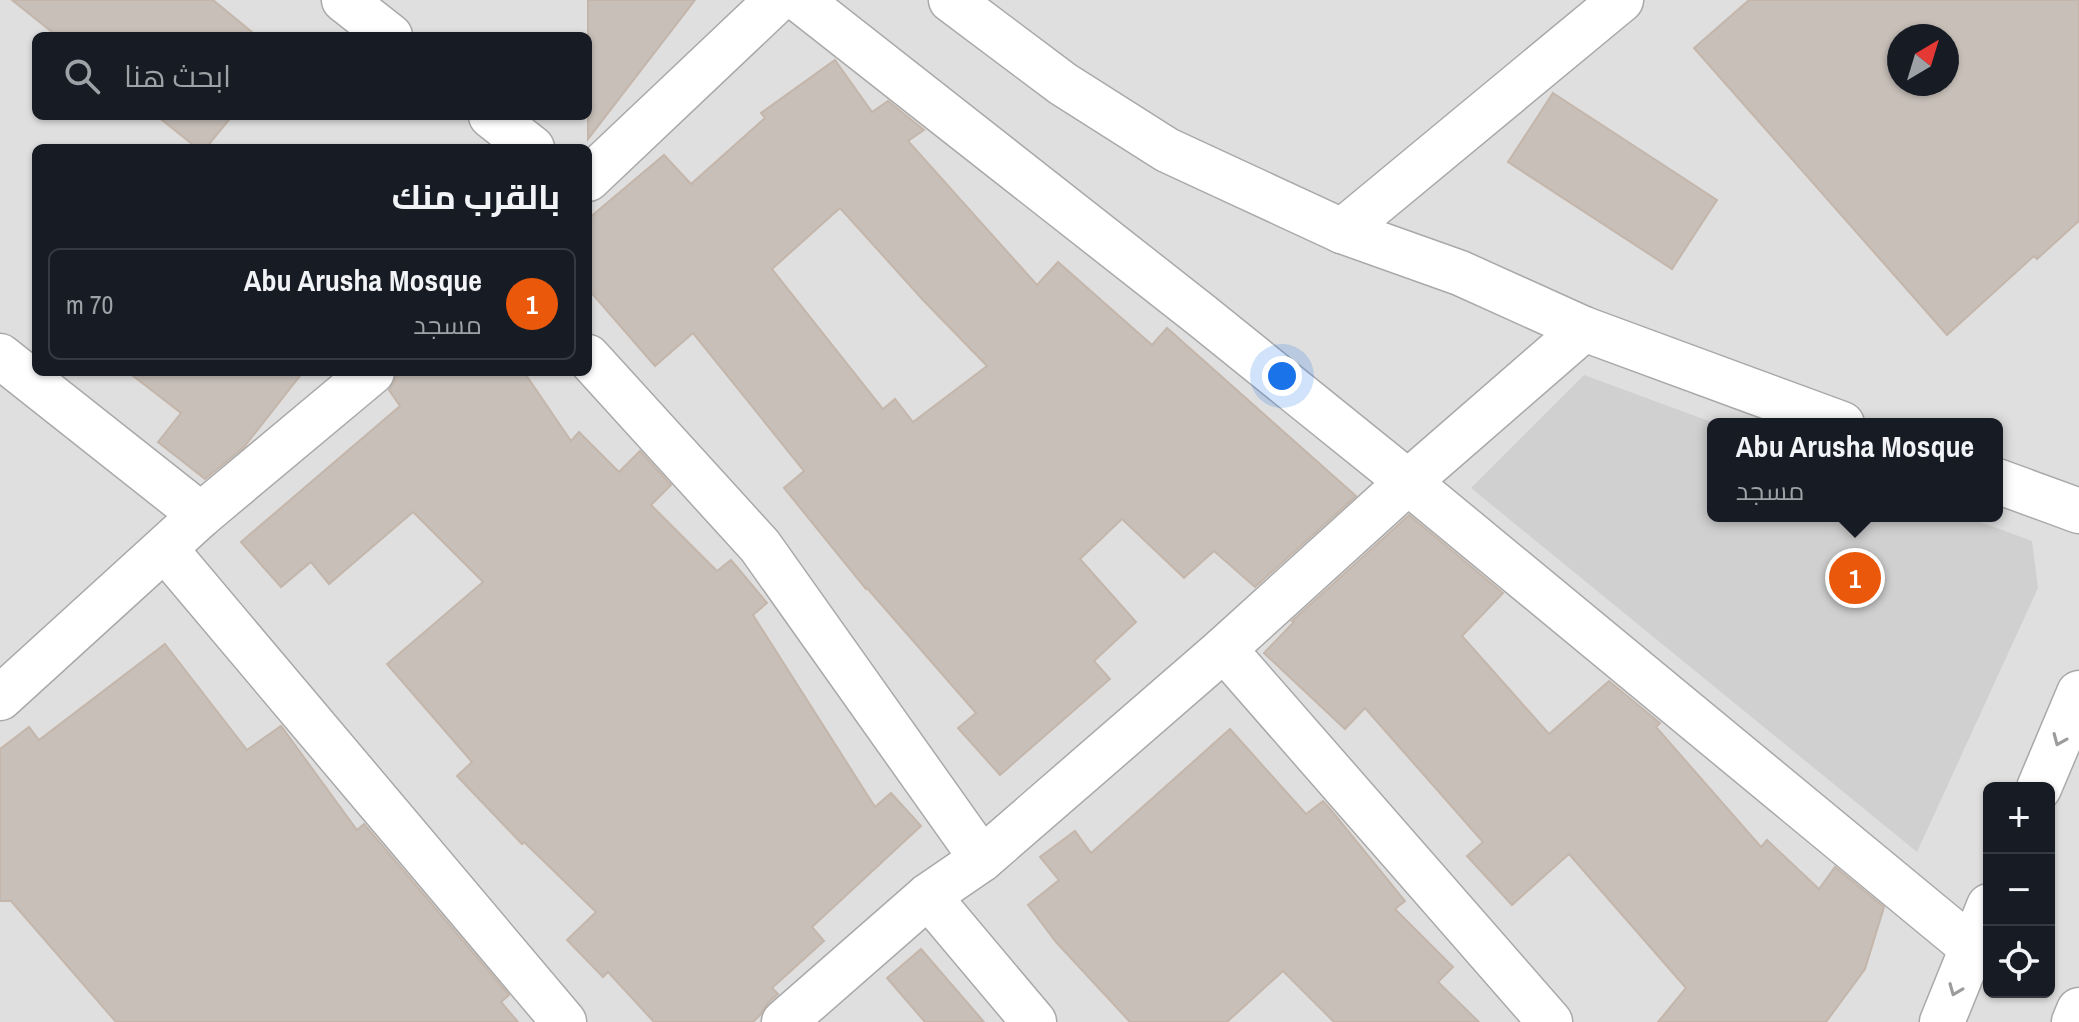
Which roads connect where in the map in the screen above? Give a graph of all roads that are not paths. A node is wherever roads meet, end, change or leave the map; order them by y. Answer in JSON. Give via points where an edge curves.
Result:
{"nodes":[{"id":1,"x":344,"y":0,"type":"edge"},
{"id":2,"x":777,"y":0,"type":"edge"},
{"id":3,"x":800,"y":0,"type":"edge"},
{"id":4,"x":952,"y":0,"type":"edge"},
{"id":5,"x":1621,"y":0,"type":"edge"},
{"id":6,"x":385,"y":32,"type":"edge"},
{"id":7,"x":496,"y":120,"type":"edge"},
{"id":8,"x":527,"y":144,"type":"edge"},
{"id":9,"x":592,"y":175,"type":"edge"},
{"id":10,"x":1342,"y":231,"type":"junction"},
{"id":11,"x":1584,"y":329,"type":"junction"},
{"id":12,"x":0,"y":356,"type":"edge"},
{"id":13,"x":592,"y":361,"type":"edge"},
{"id":14,"x":367,"y":376,"type":"edge"},
{"id":15,"x":1826,"y":418,"type":"edge"},
{"id":16,"x":1408,"y":482,"type":"junction"},
{"id":17,"x":2003,"y":483,"type":"edge"},
{"id":18,"x":2079,"y":511,"type":"edge"},
{"id":19,"x":201,"y":515,"type":"junction"},
{"id":20,"x":165,"y":549,"type":"junction"},
{"id":21,"x":1224,"y":649,"type":"junction"},
{"id":22,"x":2079,"y":693,"type":"edge"},
{"id":23,"x":0,"y":698,"type":"edge"},
{"id":24,"x":2042,"y":782,"type":"edge"},
{"id":25,"x":982,"y":859,"type":"junction"},
{"id":26,"x":928,"y":896,"type":"junction"},
{"id":27,"x":1983,"y":920,"type":"edge"},
{"id":28,"x":1971,"y":947,"type":"junction"},
{"id":29,"x":2079,"y":1010,"type":"edge"},
{"id":30,"x":564,"y":1022,"type":"edge"},
{"id":31,"x":784,"y":1022,"type":"edge"},
{"id":32,"x":1034,"y":1022,"type":"edge"},
{"id":33,"x":1550,"y":1022,"type":"edge"},
{"id":34,"x":1942,"y":1022,"type":"edge"},
{"id":35,"x":2074,"y":1022,"type":"edge"}],
"edges":[{"from":1,"to":6,"type":"street"},
{"from":2,"to":9,"type":"street"},
{"from":3,"to":16,"type":"street"},
{"from":4,"to":10,"type":"street","via":[[1063,84],[1167,150]]},
{"from":5,"to":10,"type":"street"},
{"from":7,"to":8,"type":"street"},
{"from":10,"to":11,"type":"street","via":[[1460,273]]},
{"from":11,"to":15,"type":"street"},
{"from":11,"to":16,"type":"street"},
{"from":12,"to":19,"type":"street"},
{"from":13,"to":25,"type":"street","via":[[760,546]]},
{"from":14,"to":19,"type":"street"},
{"from":16,"to":21,"type":"street"},
{"from":16,"to":28,"type":"street"},
{"from":17,"to":18,"type":"street"},
{"from":19,"to":20,"type":"street"},
{"from":20,"to":23,"type":"street"},
{"from":20,"to":30,"type":"street"},
{"from":21,"to":25,"type":"street"},
{"from":21,"to":33,"type":"street"},
{"from":22,"to":24,"type":"street","one_way":true},
{"from":25,"to":26,"type":"street"},
{"from":26,"to":31,"type":"street"},
{"from":26,"to":32,"type":"street"},
{"from":27,"to":28,"type":"street"},
{"from":28,"to":34,"type":"street","one_way":true},
{"from":29,"to":35,"type":"street"}]}
